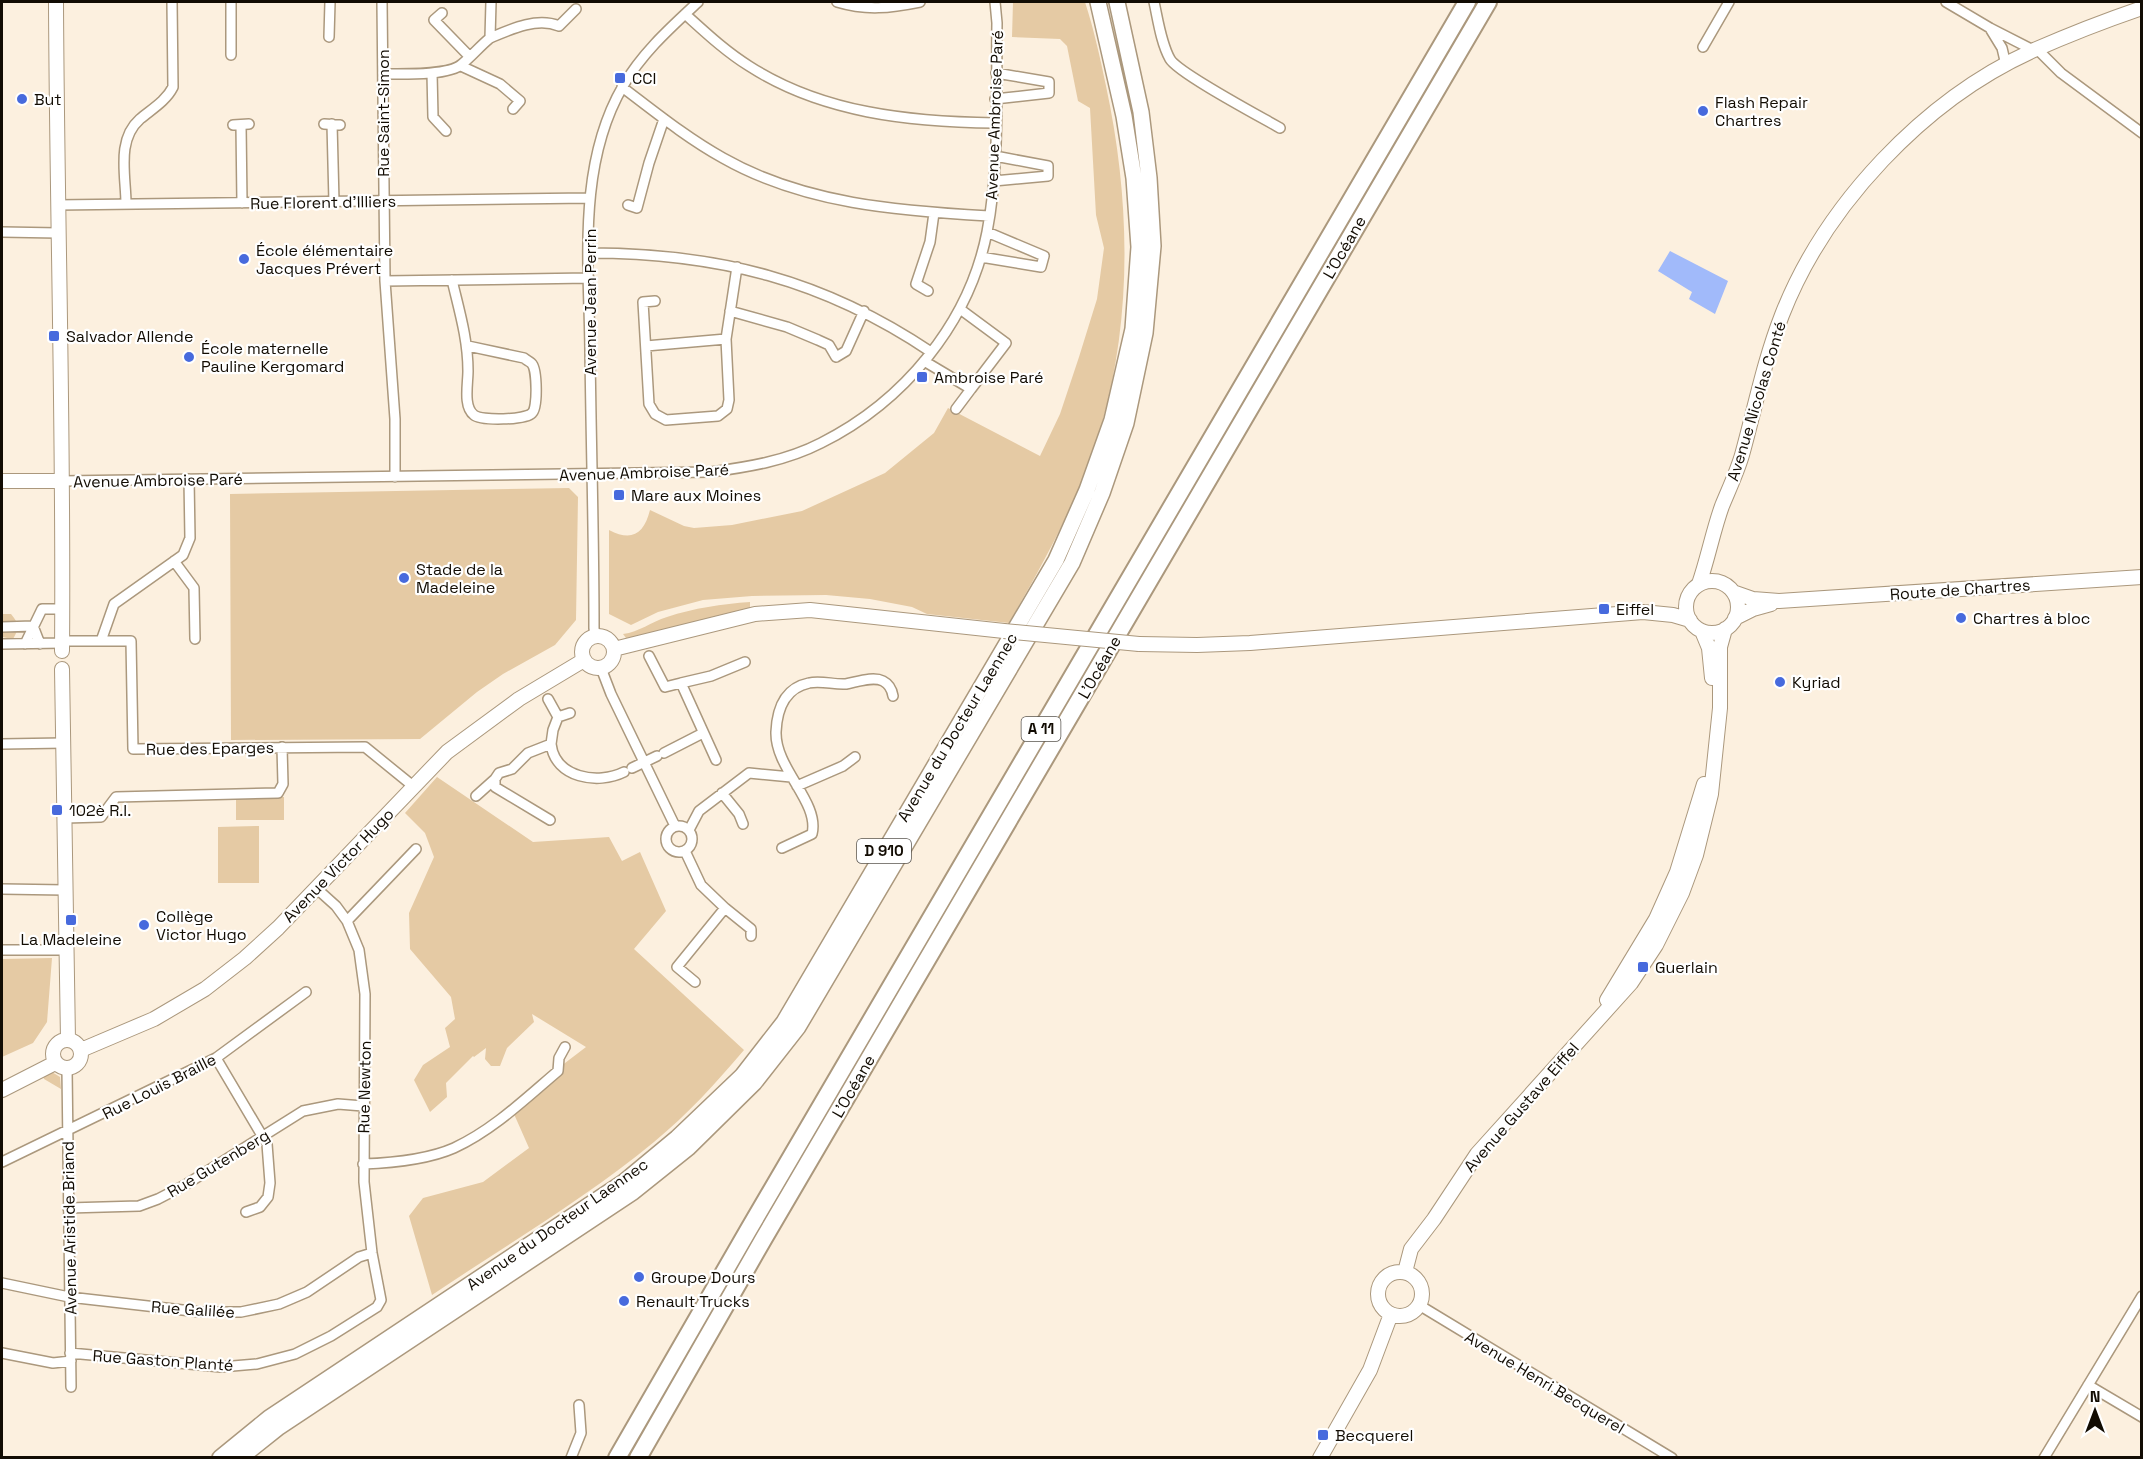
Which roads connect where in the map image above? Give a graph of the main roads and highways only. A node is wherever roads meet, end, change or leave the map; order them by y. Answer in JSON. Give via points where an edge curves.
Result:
{"nodes":[{"id":1,"x":1096,"y":2,"type":"edge"},
{"id":2,"x":1117,"y":2,"type":"edge"},
{"id":3,"x":1467,"y":2,"type":"edge"},
{"id":4,"x":1488,"y":2,"type":"edge"},
{"id":5,"x":220,"y":1458,"type":"edge"},
{"id":6,"x":240,"y":1458,"type":"edge"},
{"id":7,"x":617,"y":1458,"type":"edge"},
{"id":8,"x":638,"y":1458,"type":"edge"}],
"edges":[{"from":1,"to":5,"type":"main road","name":"Avenue du Docteur Laennec","number":"D 910","via":[[1124,116],[1134,178],[1138,247],[1133,329],[1112,420],[1056,560],[784,1022],[742,1076],[624,1182],[269,1418]]},
{"from":2,"to":6,"type":"main road","name":"Avenue du Docteur Laennec","number":"D 910","via":[[1141,112],[1153,246],[1145,333],[1126,423],[1072,562],[798,1027],[754,1083],[688,1148],[633,1192]]},
{"from":3,"to":7,"type":"highway","name":"L’Océane","number":"A 11"},
{"from":4,"to":8,"type":"highway","name":"L’Océane","number":"A 11"}]}
